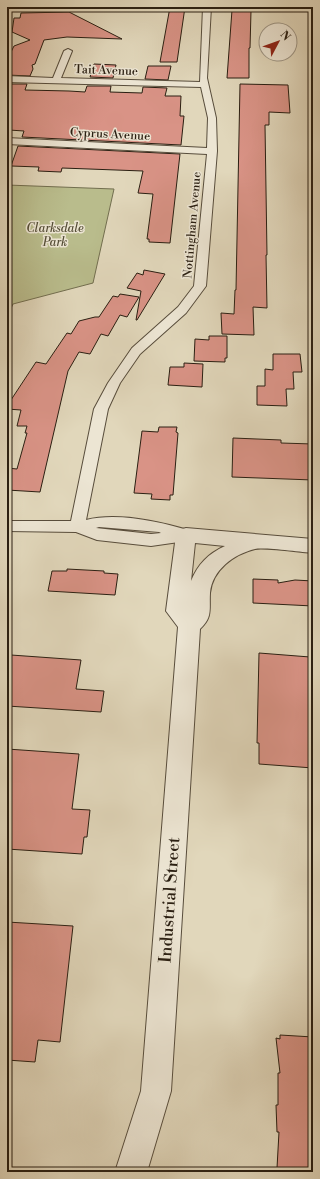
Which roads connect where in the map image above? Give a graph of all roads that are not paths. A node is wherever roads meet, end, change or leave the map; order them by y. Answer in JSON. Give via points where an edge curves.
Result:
{"nodes":[{"id":1,"x":207,"y":7,"type":"edge"},
{"id":2,"x":68,"y":51,"type":"dead end"},
{"id":3,"x":7,"y":79,"type":"edge"},
{"id":4,"x":56,"y":81,"type":"junction"},
{"id":5,"x":204,"y":85,"type":"junction"},
{"id":6,"x":7,"y":141,"type":"edge"},
{"id":7,"x":212,"y":151,"type":"junction"},
{"id":8,"x":7,"y":526,"type":"edge"},
{"id":9,"x":78,"y":527,"type":"junction"},
{"id":10,"x":186,"y":534,"type":"junction"},
{"id":11,"x":256,"y":541,"type":"junction"},
{"id":12,"x":313,"y":546,"type":"edge"},
{"id":13,"x":189,"y":625,"type":"junction"},
{"id":14,"x":131,"y":1172,"type":"edge"}],
"edges":[{"from":1,"to":5,"type":"street","name":"Nottingham Avenue"},
{"from":2,"to":4,"type":"street"},
{"from":3,"to":4,"type":"street","name":"Tait Avenue"},
{"from":4,"to":5,"type":"street","name":"Tait Avenue"},
{"from":5,"to":7,"type":"street","name":"Nottingham Avenue","via":[[212,118]]},
{"from":6,"to":7,"type":"street","name":"Cyprus Avenue"},
{"from":7,"to":9,"type":"street","name":"Nottingham Avenue","via":[[200,286],[182,310],[136,351],[114,383],[101,409]]},
{"from":8,"to":9,"type":"street"},
{"from":9,"to":10,"type":"street","via":[[97,534],[151,540]]},
{"from":10,"to":11,"type":"street"},
{"from":10,"to":13,"type":"street","via":[[177,611]]},
{"from":11,"to":12,"type":"street"},
{"from":11,"to":13,"type":"street","via":[[213,562],[201,581],[199,617]]},
{"from":13,"to":14,"type":"street","name":"Industrial Street","via":[[156,1091]]}]}
